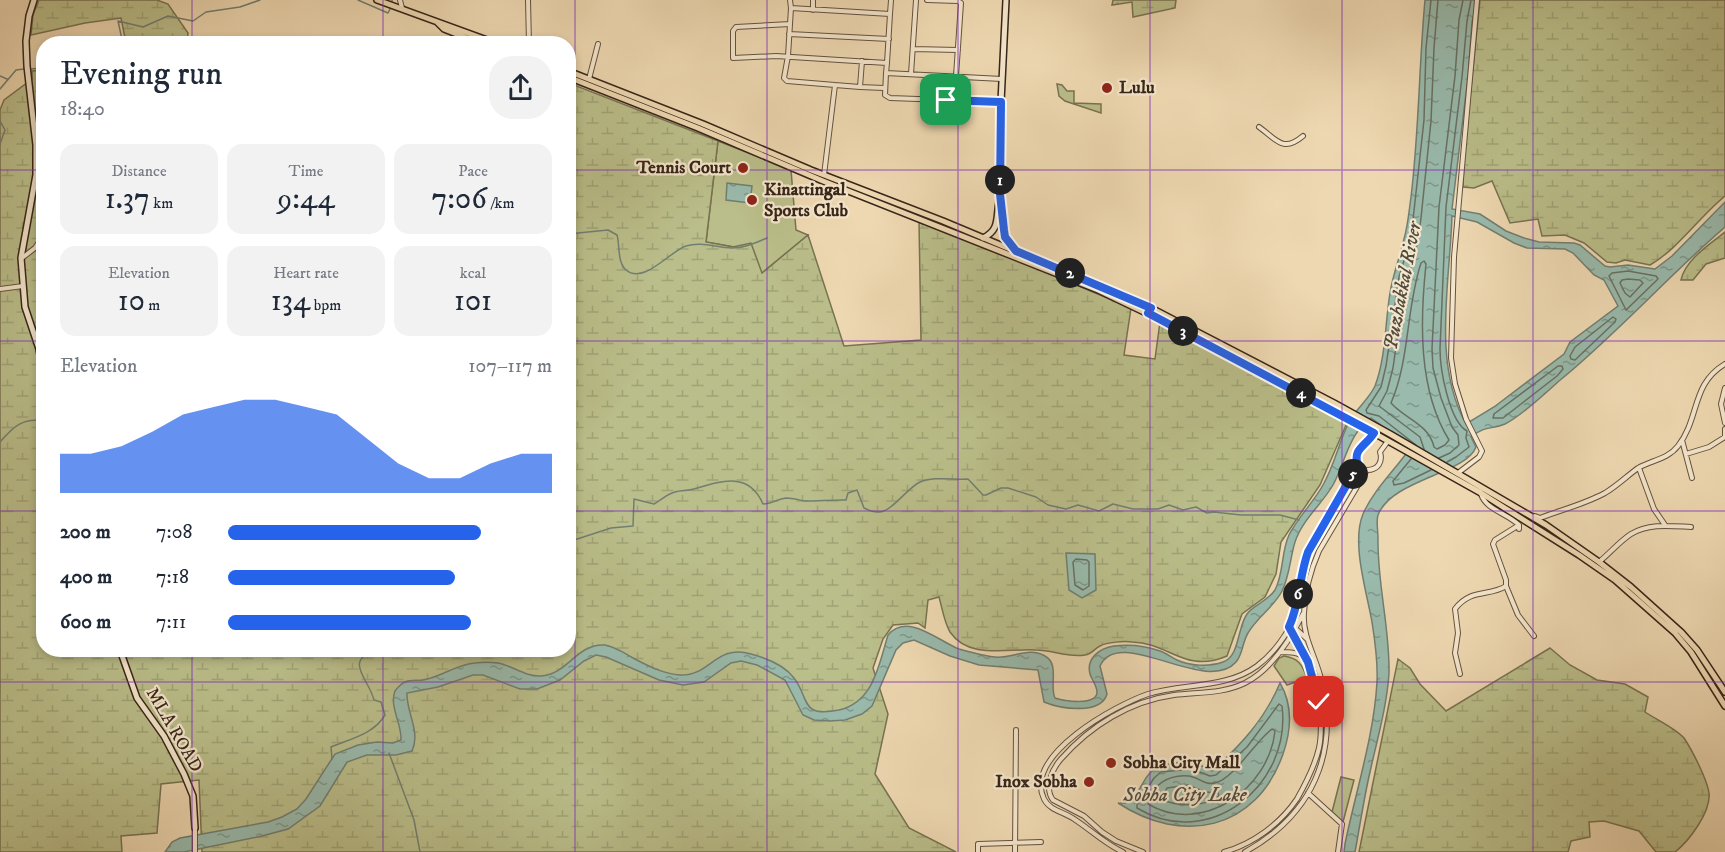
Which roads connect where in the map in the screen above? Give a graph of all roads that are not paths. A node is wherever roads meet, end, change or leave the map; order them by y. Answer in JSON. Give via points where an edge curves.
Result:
{"nodes":[{"id":1,"x":34,"y":0,"type":"edge"},
{"id":2,"x":377,"y":0,"type":"edge"},
{"id":3,"x":400,"y":0,"type":"edge"},
{"id":4,"x":528,"y":0,"type":"edge"},
{"id":5,"x":790,"y":0,"type":"edge"},
{"id":6,"x":813,"y":0,"type":"edge"},
{"id":7,"x":891,"y":0,"type":"edge"},
{"id":8,"x":916,"y":0,"type":"edge"},
{"id":9,"x":927,"y":0,"type":"edge"},
{"id":10,"x":1006,"y":0,"type":"edge"},
{"id":11,"x":1477,"y":0,"type":"edge"},
{"id":12,"x":791,"y":8,"type":"junction"},
{"id":13,"x":402,"y":9,"type":"junction"},
{"id":14,"x":813,"y":10,"type":"junction"},
{"id":15,"x":890,"y":14,"type":"junction"},
{"id":16,"x":438,"y":23,"type":"junction"},
{"id":17,"x":790,"y":24,"type":"junction"},
{"id":18,"x":789,"y":34,"type":"junction"},
{"id":19,"x":462,"y":36,"type":"edge"},
{"id":20,"x":477,"y":36,"type":"edge"},
{"id":21,"x":529,"y":36,"type":"edge"},
{"id":22,"x":889,"y":39,"type":"junction"},
{"id":23,"x":598,"y":44,"type":"dead end"},
{"id":24,"x":913,"y":49,"type":"junction"},
{"id":25,"x":958,"y":50,"type":"junction"},
{"id":26,"x":788,"y":56,"type":"junction"},
{"id":27,"x":862,"y":61,"type":"junction"},
{"id":28,"x":887,"y":63,"type":"junction"},
{"id":29,"x":886,"y":73,"type":"junction"},
{"id":30,"x":576,"y":74,"type":"edge"},
{"id":31,"x":911,"y":74,"type":"junction"},
{"id":32,"x":956,"y":76,"type":"junction"},
{"id":33,"x":589,"y":79,"type":"junction"},
{"id":34,"x":1002,"y":79,"type":"junction"},
{"id":35,"x":576,"y":80,"type":"edge"},
{"id":36,"x":835,"y":85,"type":"junction"},
{"id":37,"x":860,"y":87,"type":"junction"},
{"id":38,"x":884,"y":88,"type":"junction"},
{"id":39,"x":1001,"y":102,"type":"junction"},
{"id":40,"x":1259,"y":127,"type":"dead end"},
{"id":41,"x":1303,"y":136,"type":"dead end"},
{"id":42,"x":824,"y":176,"type":"junction"},
{"id":43,"x":1000,"y":194,"type":"junction"},
{"id":44,"x":983,"y":238,"type":"junction"},
{"id":45,"x":36,"y":248,"type":"edge"},
{"id":46,"x":1016,"y":251,"type":"junction"},
{"id":47,"x":21,"y":258,"type":"junction"},
{"id":48,"x":23,"y":286,"type":"junction"},
{"id":49,"x":0,"y":289,"type":"edge"},
{"id":50,"x":1149,"y":310,"type":"junction"},
{"id":51,"x":36,"y":339,"type":"edge"},
{"id":52,"x":1725,"y":364,"type":"edge"},
{"id":53,"x":1725,"y":388,"type":"edge"},
{"id":54,"x":1332,"y":406,"type":"junction"},
{"id":55,"x":1725,"y":423,"type":"edge"},
{"id":56,"x":1725,"y":429,"type":"edge"},
{"id":57,"x":1371,"y":431,"type":"junction"},
{"id":58,"x":1682,"y":440,"type":"junction"},
{"id":59,"x":1388,"y":441,"type":"junction"},
{"id":60,"x":1406,"y":447,"type":"junction"},
{"id":61,"x":1686,"y":454,"type":"junction"},
{"id":62,"x":1639,"y":468,"type":"junction"},
{"id":63,"x":1456,"y":476,"type":"junction"},
{"id":64,"x":1692,"y":478,"type":"dead end"},
{"id":65,"x":1477,"y":485,"type":"junction"},
{"id":66,"x":1481,"y":493,"type":"junction"},
{"id":67,"x":1665,"y":525,"type":"junction"},
{"id":68,"x":1691,"y":526,"type":"dead end"},
{"id":69,"x":1599,"y":562,"type":"junction"},
{"id":70,"x":1506,"y":586,"type":"junction"},
{"id":71,"x":1304,"y":614,"type":"junction"},
{"id":72,"x":1289,"y":627,"type":"junction"},
{"id":73,"x":1296,"y":628,"type":"junction"},
{"id":74,"x":1292,"y":634,"type":"junction"},
{"id":75,"x":1534,"y":636,"type":"dead end"},
{"id":76,"x":1307,"y":640,"type":"junction"},
{"id":77,"x":1279,"y":652,"type":"junction"},
{"id":78,"x":122,"y":657,"type":"edge"},
{"id":79,"x":1306,"y":659,"type":"junction"},
{"id":80,"x":1460,"y":674,"type":"dead end"},
{"id":81,"x":1722,"y":681,"type":"edge"},
{"id":82,"x":1168,"y":688,"type":"junction"},
{"id":83,"x":1725,"y":692,"type":"edge"},
{"id":84,"x":1170,"y":696,"type":"junction"},
{"id":85,"x":1725,"y":706,"type":"edge"},
{"id":86,"x":1016,"y":730,"type":"dead end"},
{"id":87,"x":1070,"y":739,"type":"junction"},
{"id":88,"x":1076,"y":743,"type":"junction"},
{"id":89,"x":1043,"y":783,"type":"junction"},
{"id":90,"x":1050,"y":784,"type":"junction"},
{"id":91,"x":1308,"y":793,"type":"junction"},
{"id":92,"x":1084,"y":816,"type":"junction"},
{"id":93,"x":1079,"y":823,"type":"junction"},
{"id":94,"x":195,"y":828,"type":"joint"},
{"id":95,"x":1041,"y":842,"type":"dead end"},
{"id":96,"x":1015,"y":843,"type":"junction"},
{"id":97,"x":195,"y":852,"type":"edge"},
{"id":98,"x":978,"y":852,"type":"edge"},
{"id":99,"x":1015,"y":852,"type":"edge"},
{"id":100,"x":1124,"y":852,"type":"edge"},
{"id":101,"x":1143,"y":852,"type":"edge"},
{"id":102,"x":1224,"y":852,"type":"edge"},
{"id":103,"x":1245,"y":852,"type":"edge"},
{"id":104,"x":1338,"y":852,"type":"edge"}],
"edges":[{"from":1,"to":47,"type":"street","via":[[26,46],[36,176]]},
{"from":2,"to":13,"type":"main road"},
{"from":3,"to":13,"type":"street"},
{"from":4,"to":21,"type":"street"},
{"from":5,"to":12,"type":"street"},
{"from":6,"to":14,"type":"street"},
{"from":7,"to":15,"type":"street"},
{"from":8,"to":24,"type":"street"},
{"from":9,"to":25,"type":"street","via":[[961,3]]},
{"from":10,"to":34,"type":"street"},
{"from":11,"to":63,"type":"street","via":[[1454,267],[1451,358],[1466,418],[1482,451]]},
{"from":12,"to":14,"type":"street"},
{"from":12,"to":17,"type":"street"},
{"from":13,"to":16,"type":"main road"},
{"from":14,"to":15,"type":"street"},
{"from":15,"to":22,"type":"street"},
{"from":16,"to":19,"type":"main road"},
{"from":16,"to":20,"type":"main road"},
{"from":17,"to":18,"type":"street"},
{"from":17,"to":26,"type":"street","via":[[738,27],[733,31],[735,59]]},
{"from":18,"to":22,"type":"street"},
{"from":18,"to":26,"type":"street"},
{"from":22,"to":28,"type":"street"},
{"from":23,"to":33,"type":"street"},
{"from":24,"to":25,"type":"street"},
{"from":24,"to":31,"type":"street"},
{"from":25,"to":32,"type":"street"},
{"from":26,"to":27,"type":"street"},
{"from":26,"to":36,"type":"street","via":[[783,74],[787,81]]},
{"from":27,"to":28,"type":"street"},
{"from":27,"to":37,"type":"street"},
{"from":28,"to":29,"type":"street"},
{"from":29,"to":31,"type":"street"},
{"from":29,"to":38,"type":"street"},
{"from":30,"to":33,"type":"main road"},
{"from":31,"to":32,"type":"street"},
{"from":32,"to":34,"type":"street"},
{"from":33,"to":42,"type":"main road"},
{"from":34,"to":39,"type":"street"},
{"from":35,"to":50,"type":"main road"},
{"from":36,"to":37,"type":"street"},
{"from":36,"to":42,"type":"street"},
{"from":37,"to":38,"type":"street"},
{"from":38,"to":39,"type":"street","via":[[890,98]]},
{"from":39,"to":43,"type":"street"},
{"from":40,"to":41,"type":"street","via":[[1285,145],[1292,145]]},
{"from":42,"to":44,"type":"main road"},
{"from":43,"to":44,"type":"street","via":[[996,226],[992,234]]},
{"from":43,"to":46,"type":"street","via":[[1005,237]]},
{"from":44,"to":46,"type":"main road"},
{"from":45,"to":47,"type":"street"},
{"from":46,"to":50,"type":"main road"},
{"from":47,"to":48,"type":"street"},
{"from":48,"to":49,"type":"street"},
{"from":48,"to":51,"type":"street"},
{"from":50,"to":54,"type":"main road"},
{"from":52,"to":58,"type":"street","via":[[1706,380]]},
{"from":53,"to":55,"type":"street","via":[[1721,404]]},
{"from":54,"to":57,"type":"main road"},
{"from":54,"to":60,"type":"main road","via":[[1372,424]]},
{"from":56,"to":61,"type":"street","via":[[1725,437]]},
{"from":57,"to":59,"type":"main road"},
{"from":57,"to":72,"type":"street","via":[[1367,445],[1357,452],[1358,465],[1308,552]]},
{"from":58,"to":61,"type":"street"},
{"from":58,"to":62,"type":"street","via":[[1668,456]]},
{"from":59,"to":60,"type":"main road"},
{"from":59,"to":71,"type":"street","via":[[1380,452],[1380,464],[1367,470],[1319,551]]},
{"from":60,"to":63,"type":"main road"},
{"from":60,"to":63,"type":"main road"},
{"from":61,"to":64,"type":"street"},
{"from":62,"to":65,"type":"street","via":[[1604,493],[1540,518]]},
{"from":62,"to":67,"type":"street","via":[[1654,509]]},
{"from":63,"to":65,"type":"main road"},
{"from":63,"to":66,"type":"main road"},
{"from":65,"to":69,"type":"main road"},
{"from":66,"to":70,"type":"street","via":[[1487,504],[1519,527],[1493,544]]},
{"from":66,"to":85,"type":"main road","via":[[1579,555],[1638,599],[1691,652]]},
{"from":67,"to":68,"type":"street"},
{"from":67,"to":69,"type":"street","via":[[1630,534]]},
{"from":69,"to":81,"type":"main road","via":[[1681,632]]},
{"from":70,"to":75,"type":"street","via":[[1518,615]]},
{"from":70,"to":80,"type":"street","via":[[1471,596],[1455,609],[1455,653]]},
{"from":71,"to":73,"type":"street"},
{"from":71,"to":76,"type":"street"},
{"from":72,"to":73,"type":"street"},
{"from":72,"to":74,"type":"street"},
{"from":72,"to":82,"type":"street","via":[[1267,657],[1244,674],[1214,683]]},
{"from":73,"to":74,"type":"street"},
{"from":73,"to":76,"type":"street"},
{"from":74,"to":77,"type":"street"},
{"from":74,"to":79,"type":"street"},
{"from":76,"to":91,"type":"street","via":[[1321,676],[1328,726],[1322,762]]},
{"from":77,"to":79,"type":"street"},
{"from":77,"to":84,"type":"street","via":[[1258,674],[1237,687]]},
{"from":78,"to":94,"type":"street","name":"MLA ROAD","via":[[137,698],[184,774],[193,796]]},
{"from":79,"to":102,"type":"street","via":[[1316,685],[1321,717],[1319,748],[1312,769],[1295,801],[1266,831],[1248,844]]},
{"from":81,"to":83,"type":"main road"},
{"from":82,"to":84,"type":"street"},
{"from":82,"to":87,"type":"street","via":[[1123,703]]},
{"from":84,"to":88,"type":"street","via":[[1120,711]]},
{"from":86,"to":96,"type":"street"},
{"from":87,"to":88,"type":"street"},
{"from":87,"to":89,"type":"street","via":[[1049,764]]},
{"from":88,"to":90,"type":"street","via":[[1056,765]]},
{"from":89,"to":90,"type":"street"},
{"from":89,"to":93,"type":"street","via":[[1042,793],[1048,805]]},
{"from":90,"to":92,"type":"street","via":[[1053,800]]},
{"from":91,"to":103,"type":"street","via":[[1293,816]]},
{"from":91,"to":104,"type":"street","via":[[1342,824]]},
{"from":92,"to":93,"type":"street"},
{"from":92,"to":101,"type":"street","via":[[1116,841]]},
{"from":93,"to":100,"type":"street"},
{"from":94,"to":97,"type":"street"},
{"from":95,"to":96,"type":"street"},
{"from":96,"to":98,"type":"street","via":[[978,844]]},
{"from":96,"to":99,"type":"street"}]}
